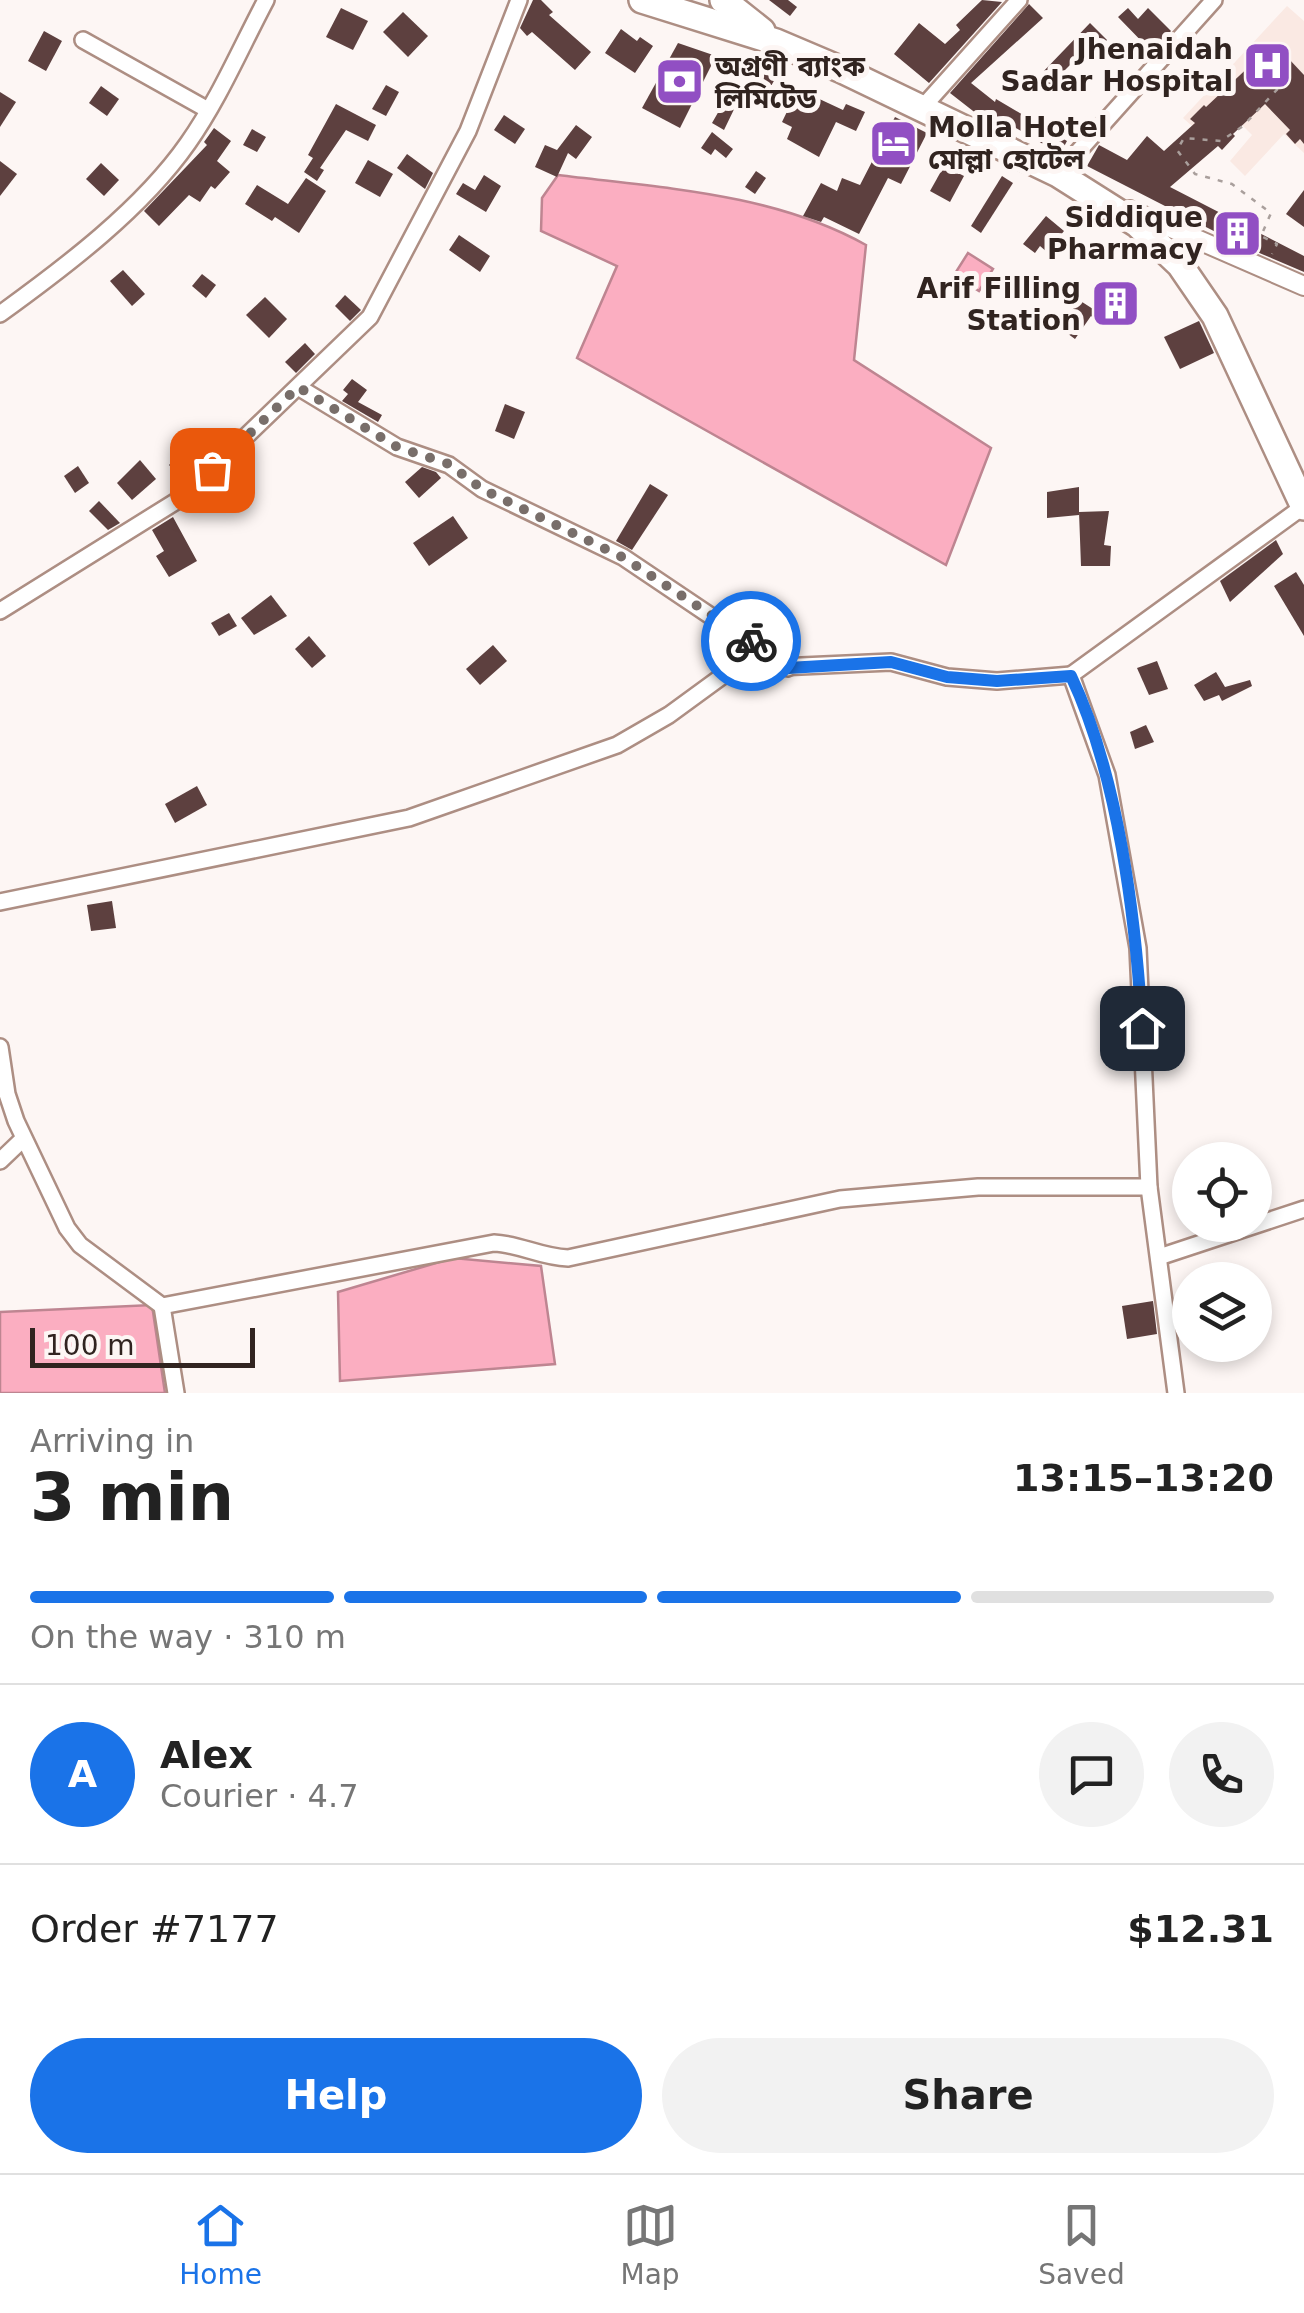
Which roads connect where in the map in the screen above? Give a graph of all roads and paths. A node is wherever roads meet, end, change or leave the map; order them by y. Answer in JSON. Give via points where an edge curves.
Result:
{"nodes":[{"id":1,"x":266,"y":0,"type":"edge"},
{"id":2,"x":519,"y":0,"type":"edge"},
{"id":3,"x":642,"y":0,"type":"edge"},
{"id":4,"x":723,"y":0,"type":"edge"},
{"id":5,"x":1019,"y":0,"type":"edge"},
{"id":6,"x":1214,"y":0,"type":"edge"},
{"id":7,"x":84,"y":40,"type":"dead end"},
{"id":8,"x":776,"y":42,"type":"junction"},
{"id":9,"x":1268,"y":61,"type":"dead end"},
{"id":10,"x":922,"y":108,"type":"junction"},
{"id":11,"x":208,"y":110,"type":"junction"},
{"id":12,"x":1058,"y":174,"type":"junction"},
{"id":13,"x":1097,"y":196,"type":"junction"},
{"id":14,"x":1265,"y":269,"type":"junction"},
{"id":15,"x":1304,"y":286,"type":"edge"},
{"id":16,"x":0,"y":314,"type":"edge"},
{"id":17,"x":298,"y":387,"type":"junction"},
{"id":18,"x":1304,"y":506,"type":"edge"},
{"id":19,"x":0,"y":611,"type":"edge"},
{"id":20,"x":788,"y":668,"type":"junction"},
{"id":21,"x":1071,"y":676,"type":"junction"},
{"id":22,"x":0,"y":902,"type":"edge"},
{"id":23,"x":0,"y":1047,"type":"edge"},
{"id":24,"x":23,"y":1139,"type":"junction"},
{"id":25,"x":0,"y":1161,"type":"edge"},
{"id":26,"x":1149,"y":1187,"type":"junction"},
{"id":27,"x":1304,"y":1209,"type":"edge"},
{"id":28,"x":1159,"y":1257,"type":"junction"},
{"id":29,"x":162,"y":1306,"type":"junction"},
{"id":30,"x":176,"y":1393,"type":"edge"},
{"id":31,"x":1176,"y":1393,"type":"edge"}],
"edges":[{"from":1,"to":11,"type":"street"},
{"from":2,"to":17,"type":"street","via":[[468,131],[374,311]]},
{"from":3,"to":8,"type":"highway"},
{"from":4,"to":8,"type":"highway"},
{"from":5,"to":10,"type":"street"},
{"from":6,"to":12,"type":"street"},
{"from":7,"to":11,"type":"street"},
{"from":8,"to":10,"type":"highway"},
{"from":9,"to":14,"type":"path","via":[[1286,80],[1254,114],[1221,142],[1184,138],[1177,150],[1194,174],[1232,184],[1271,213],[1261,236],[1277,244]]},
{"from":10,"to":12,"type":"highway"},
{"from":11,"to":16,"type":"street","via":[[147,192]]},
{"from":12,"to":13,"type":"highway"},
{"from":13,"to":14,"type":"street"},
{"from":13,"to":18,"type":"highway","via":[[1180,265],[1206,303]]},
{"from":14,"to":15,"type":"street"},
{"from":17,"to":19,"type":"street","via":[[167,509]]},
{"from":17,"to":20,"type":"street","via":[[397,447],[449,464],[482,489],[624,558]]},
{"from":18,"to":21,"type":"street"},
{"from":20,"to":21,"type":"street","via":[[891,662],[997,681]]},
{"from":20,"to":22,"type":"street","via":[[732,669],[617,745],[409,818]]},
{"from":21,"to":26,"type":"street","via":[[1106,775],[1138,948]]},
{"from":23,"to":24,"type":"street"},
{"from":24,"to":25,"type":"street"},
{"from":24,"to":29,"type":"street","via":[[80,1246]]},
{"from":26,"to":28,"type":"street"},
{"from":26,"to":29,"type":"street","via":[[978,1186],[840,1199],[568,1258],[494,1242]]},
{"from":27,"to":28,"type":"street"},
{"from":28,"to":31,"type":"street"},
{"from":29,"to":30,"type":"street"}]}
